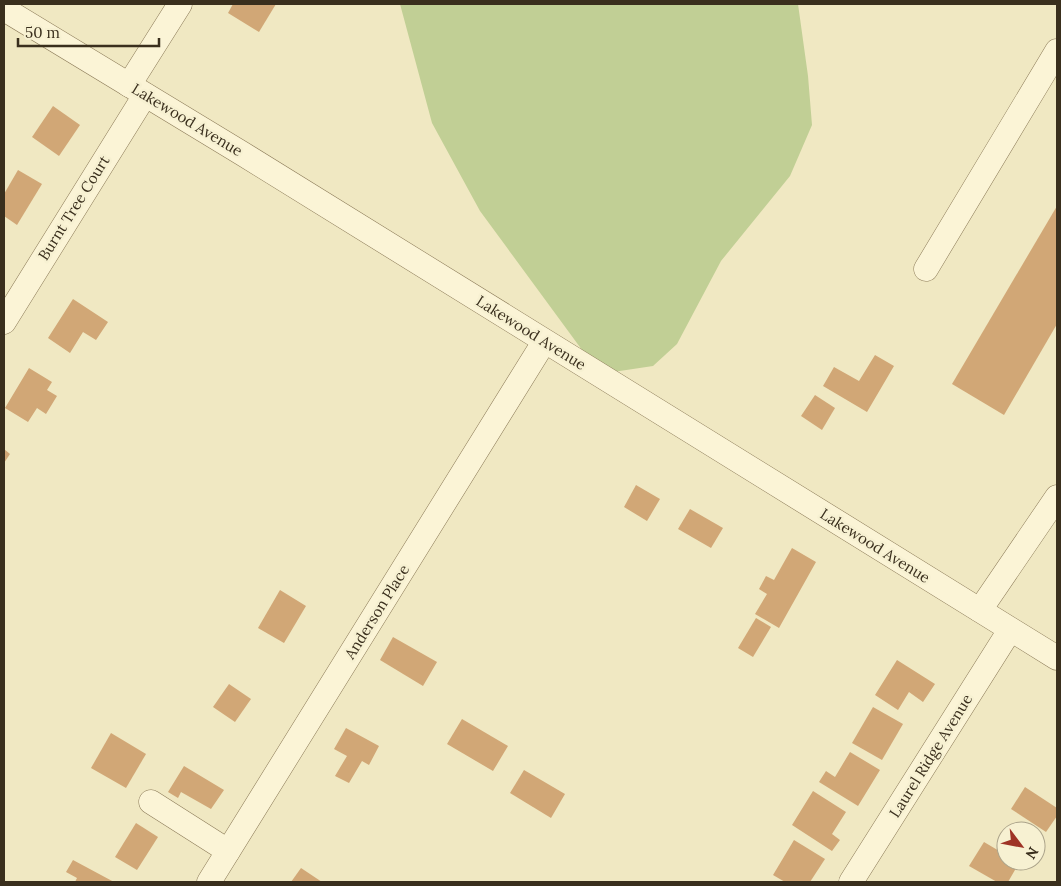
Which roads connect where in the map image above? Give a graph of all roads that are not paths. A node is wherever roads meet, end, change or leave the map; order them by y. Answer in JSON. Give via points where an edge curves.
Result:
{"nodes":[{"id":1,"x":180,"y":4,"type":"edge"},
{"id":2,"x":4,"y":8,"type":"edge"},
{"id":3,"x":1057,"y":51,"type":"edge"},
{"id":4,"x":137,"y":90,"type":"junction"},
{"id":5,"x":926,"y":269,"type":"dead end"},
{"id":6,"x":4,"y":322,"type":"edge"},
{"id":7,"x":544,"y":342,"type":"junction"},
{"id":8,"x":1057,"y":497,"type":"edge"},
{"id":9,"x":980,"y":610,"type":"junction"},
{"id":10,"x":1010,"y":630,"type":"junction"},
{"id":11,"x":1057,"y":658,"type":"edge"},
{"id":12,"x":151,"y":802,"type":"dead end"},
{"id":13,"x":228,"y":851,"type":"junction"},
{"id":14,"x":209,"y":882,"type":"edge"},
{"id":15,"x":851,"y":882,"type":"edge"}],
"edges":[{"from":1,"to":4,"type":"street","name":"Burnt Tree Court"},
{"from":2,"to":4,"type":"street","name":"Lakewood Avenue"},
{"from":3,"to":5,"type":"street"},
{"from":4,"to":6,"type":"street","name":"Burnt Tree Court"},
{"from":4,"to":7,"type":"street","name":"Lakewood Avenue"},
{"from":7,"to":9,"type":"street","name":"Lakewood Avenue"},
{"from":7,"to":13,"type":"street","name":"Anderson Place"},
{"from":8,"to":9,"type":"street"},
{"from":9,"to":10,"type":"street","name":"Lakewood Avenue"},
{"from":10,"to":11,"type":"street","name":"Lakewood Avenue"},
{"from":10,"to":15,"type":"street","name":"Laurel Ridge Avenue"},
{"from":12,"to":13,"type":"street"},
{"from":13,"to":14,"type":"street","name":"Anderson Place"}]}
